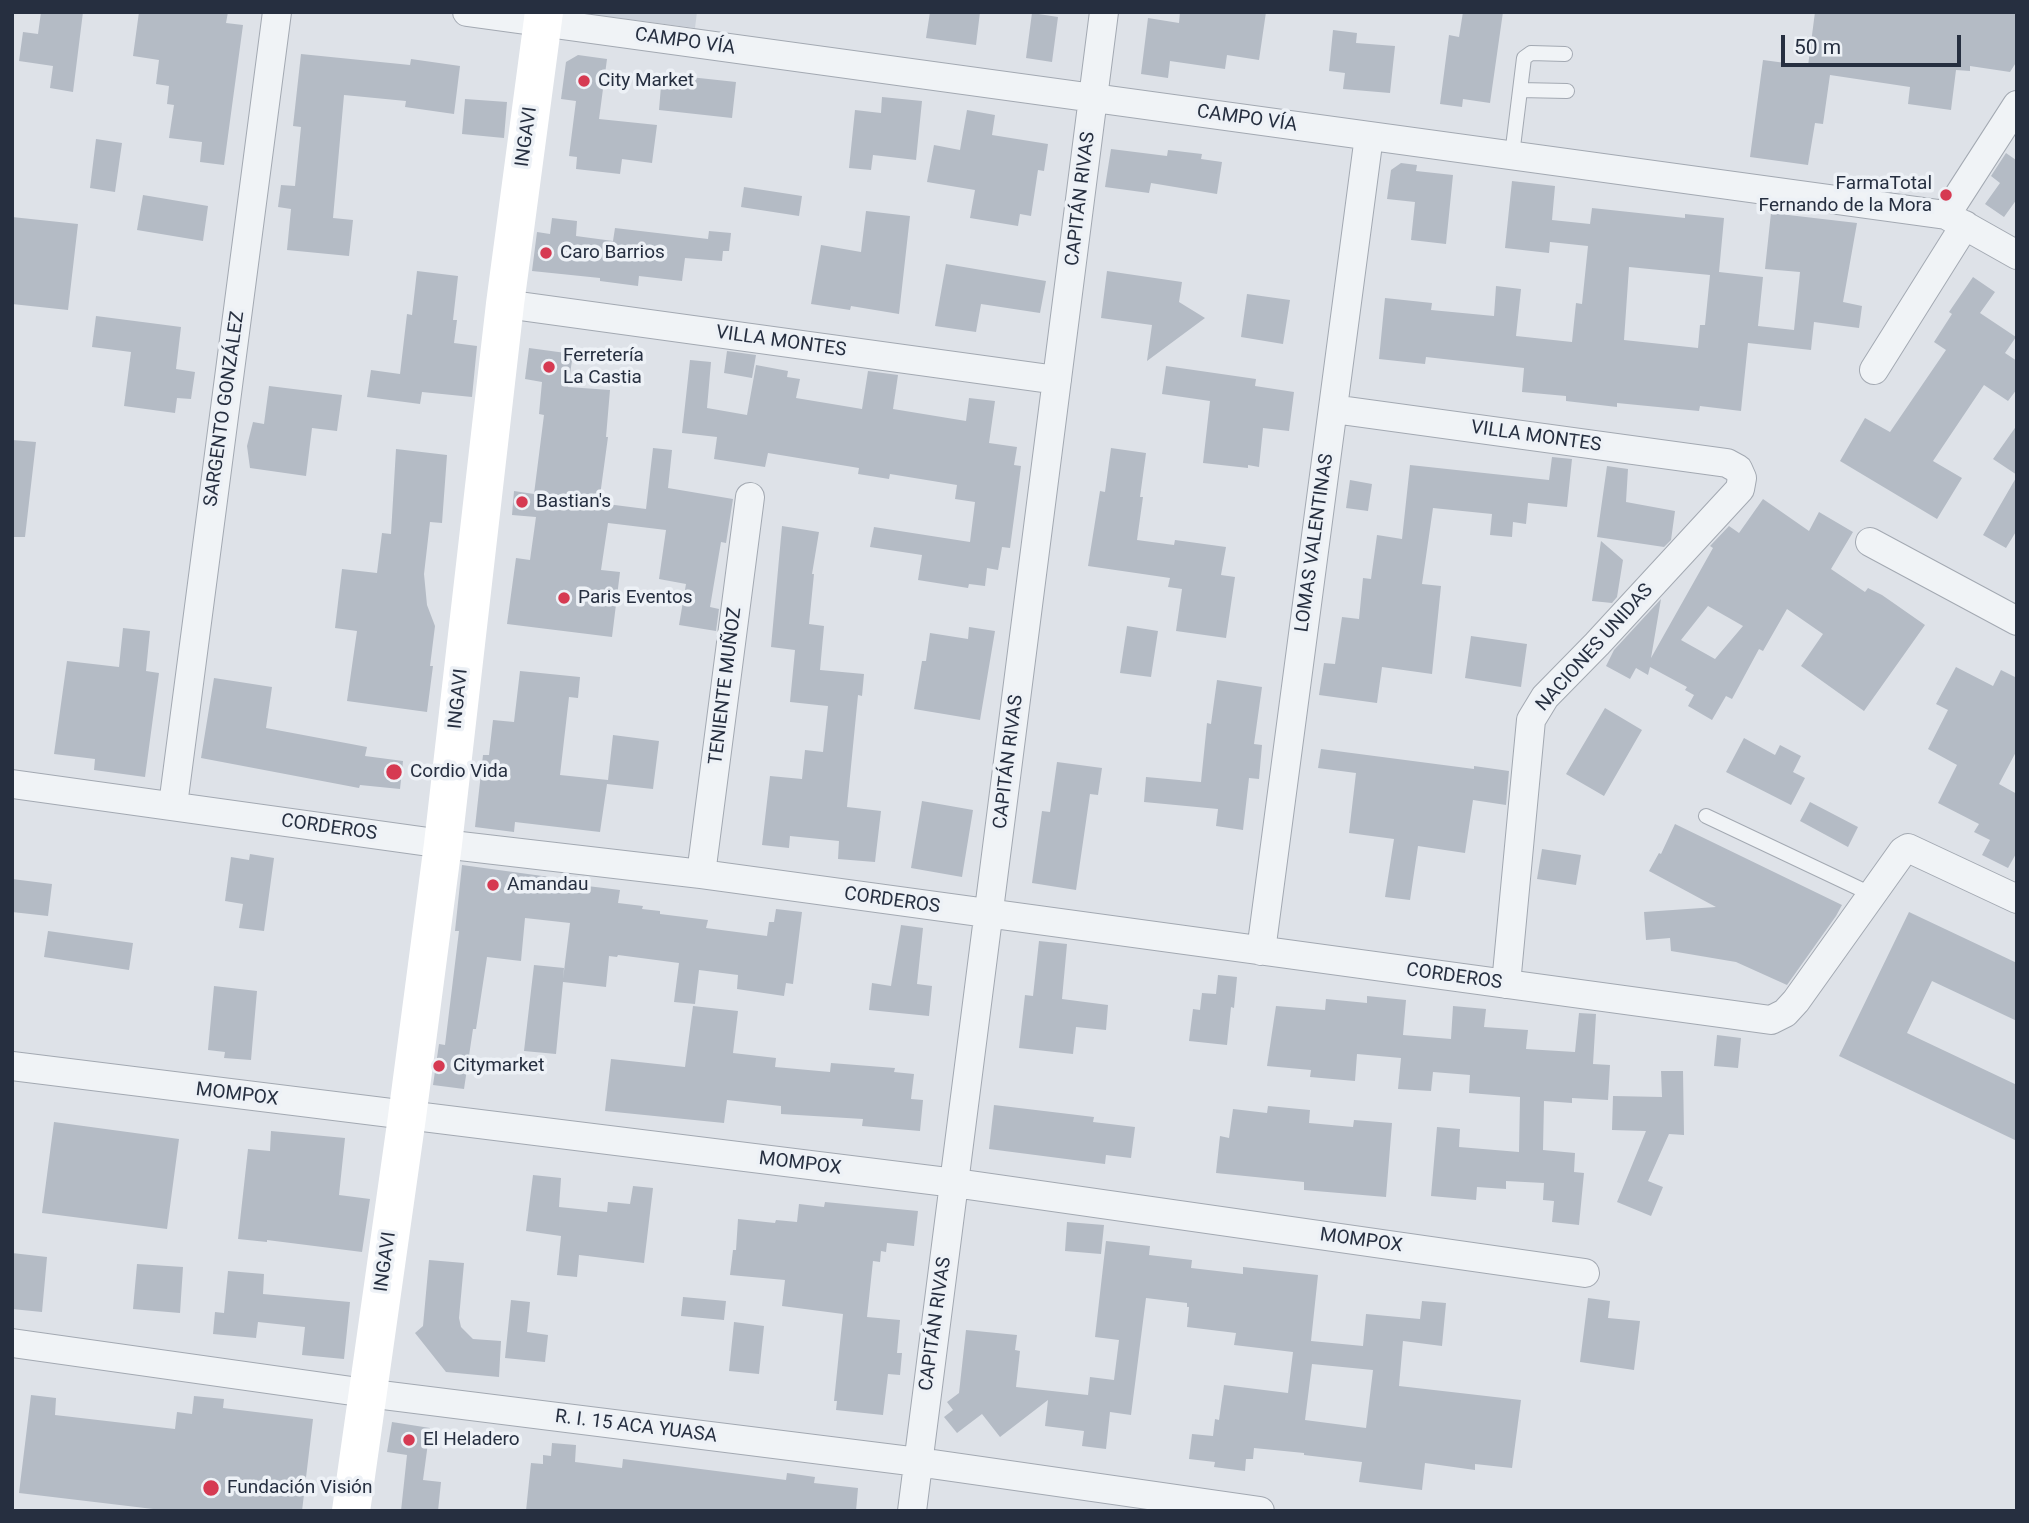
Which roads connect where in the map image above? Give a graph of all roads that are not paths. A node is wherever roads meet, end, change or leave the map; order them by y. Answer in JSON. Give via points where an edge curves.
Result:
{"nodes":[{"id":1,"x":277,"y":12,"type":"edge"},
{"id":2,"x":467,"y":12,"type":"edge"},
{"id":3,"x":1104,"y":12,"type":"edge"},
{"id":4,"x":543,"y":17,"type":"edge"},
{"id":5,"x":594,"y":21,"type":"edge"},
{"id":6,"x":1565,"y":54,"type":"dead end"},
{"id":7,"x":1520,"y":90,"type":"junction"},
{"id":8,"x":1567,"y":91,"type":"dead end"},
{"id":9,"x":1093,"y":98,"type":"junction"},
{"id":10,"x":2017,"y":105,"type":"edge"},
{"id":11,"x":1369,"y":136,"type":"junction"},
{"id":12,"x":1512,"y":155,"type":"junction"},
{"id":13,"x":1956,"y":220,"type":"junction"},
{"id":14,"x":2017,"y":255,"type":"edge"},
{"id":15,"x":505,"y":304,"type":"junction"},
{"id":16,"x":1874,"y":370,"type":"dead end"},
{"id":17,"x":1058,"y":380,"type":"junction"},
{"id":18,"x":1333,"y":409,"type":"junction"},
{"id":19,"x":1738,"y":469,"type":"joint"},
{"id":20,"x":750,"y":497,"type":"dead end"},
{"id":21,"x":1870,"y":542,"type":"dead end"},
{"id":22,"x":2017,"y":621,"type":"edge"},
{"id":23,"x":12,"y":784,"type":"edge"},
{"id":24,"x":173,"y":805,"type":"junction"},
{"id":25,"x":1706,"y":816,"type":"dead end"},
{"id":26,"x":443,"y":844,"type":"junction"},
{"id":27,"x":701,"y":874,"type":"junction"},
{"id":28,"x":1873,"y":895,"type":"junction"},
{"id":29,"x":2017,"y":899,"type":"edge"},
{"id":30,"x":989,"y":914,"type":"junction"},
{"id":31,"x":1261,"y":951,"type":"junction"},
{"id":32,"x":1506,"y":984,"type":"junction"},
{"id":33,"x":12,"y":1066,"type":"edge"},
{"id":34,"x":407,"y":1117,"type":"junction"},
{"id":35,"x":955,"y":1183,"type":"junction"},
{"id":36,"x":1585,"y":1273,"type":"dead end"},
{"id":37,"x":12,"y":1343,"type":"edge"},
{"id":38,"x":366,"y":1393,"type":"junction"},
{"id":39,"x":918,"y":1462,"type":"junction"},
{"id":40,"x":351,"y":1511,"type":"edge"},
{"id":41,"x":912,"y":1511,"type":"edge"},
{"id":42,"x":1260,"y":1511,"type":"edge"}],
"edges":[{"from":1,"to":24,"type":"street","name":"SARGENTO GONZÁLEZ"},
{"from":2,"to":4,"type":"street","name":"CAMPO VÍA"},
{"from":3,"to":9,"type":"street","name":"CAPITÁN RIVAS"},
{"from":4,"to":5,"type":"street","name":"CAMPO VÍA"},
{"from":4,"to":15,"type":"main road","name":"INGAVI"},
{"from":5,"to":9,"type":"street","name":"CAMPO VÍA"},
{"from":6,"to":7,"type":"lane","via":[[1527,54]]},
{"from":7,"to":8,"type":"lane"},
{"from":7,"to":12,"type":"lane"},
{"from":9,"to":11,"type":"street","name":"CAMPO VÍA"},
{"from":9,"to":17,"type":"street","name":"CAPITÁN RIVAS"},
{"from":10,"to":13,"type":"street"},
{"from":11,"to":12,"type":"street","name":"CAMPO VÍA"},
{"from":11,"to":18,"type":"street","name":"LOMAS VALENTINAS"},
{"from":12,"to":13,"type":"street","name":"CAMPO VÍA"},
{"from":13,"to":14,"type":"street","name":"CAMPO VÍA"},
{"from":13,"to":16,"type":"street"},
{"from":15,"to":17,"type":"street","name":"VILLA MONTES"},
{"from":15,"to":26,"type":"main road","name":"INGAVI"},
{"from":17,"to":30,"type":"street","name":"CAPITÁN RIVAS"},
{"from":18,"to":19,"type":"street","name":"VILLA MONTES","via":[[1727,463]]},
{"from":18,"to":31,"type":"street","name":"LOMAS VALENTINAS"},
{"from":19,"to":32,"type":"street","name":"NACIONES UNIDAS","via":[[1740,489],[1545,697],[1531,720]]},
{"from":20,"to":27,"type":"street","name":"TENIENTE MUÑOZ"},
{"from":21,"to":22,"type":"street"},
{"from":23,"to":24,"type":"street","name":"CORDEROS"},
{"from":24,"to":26,"type":"street","name":"CORDEROS"},
{"from":25,"to":28,"type":"lane"},
{"from":26,"to":27,"type":"street","name":"CORDEROS"},
{"from":26,"to":34,"type":"main road","name":"INGAVI"},
{"from":27,"to":30,"type":"street","name":"CORDEROS"},
{"from":28,"to":29,"type":"street","via":[[1908,848]]},
{"from":28,"to":32,"type":"street","name":"CORDEROS","via":[[1796,1001],[1771,1020]]},
{"from":30,"to":31,"type":"street","name":"CORDEROS"},
{"from":30,"to":35,"type":"street","name":"CAPITÁN RIVAS"},
{"from":31,"to":32,"type":"street","name":"CORDEROS"},
{"from":33,"to":34,"type":"street","name":"MOMPOX"},
{"from":34,"to":35,"type":"street","name":"MOMPOX"},
{"from":34,"to":38,"type":"main road","name":"INGAVI"},
{"from":35,"to":36,"type":"street","name":"MOMPOX"},
{"from":35,"to":39,"type":"street","name":"CAPITÁN RIVAS"},
{"from":37,"to":38,"type":"street","name":"R. I. 15 ACA YUASA"},
{"from":38,"to":39,"type":"street","name":"R. I. 15 ACA YUASA"},
{"from":38,"to":40,"type":"main road","name":"INGAVI"},
{"from":39,"to":41,"type":"street","name":"CAPITÁN RIVAS"},
{"from":39,"to":42,"type":"street","name":"R. I. 15 ACA YUASA"}]}
